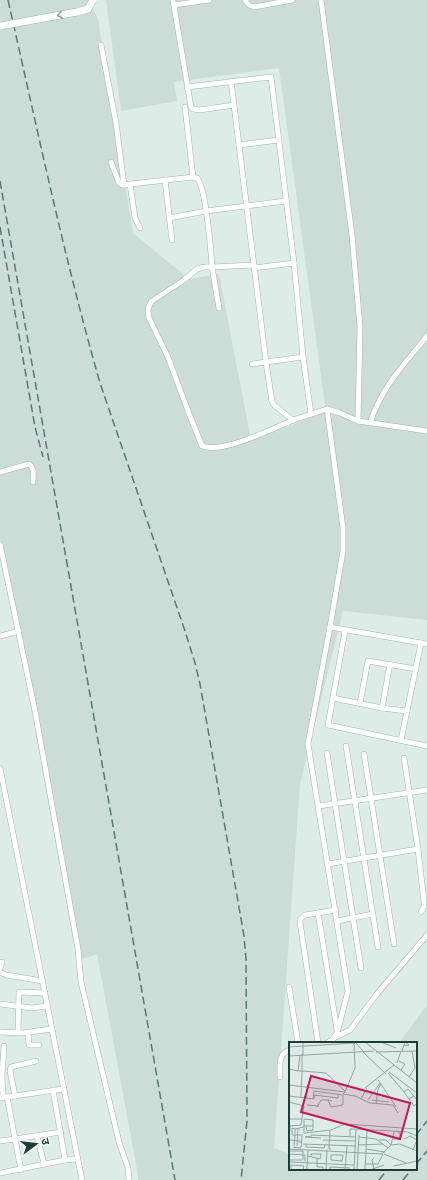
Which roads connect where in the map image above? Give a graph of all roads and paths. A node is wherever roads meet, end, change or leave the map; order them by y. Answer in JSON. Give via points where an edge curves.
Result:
{"nodes":[{"id":1,"x":93,"y":0,"type":"edge"},
{"id":2,"x":209,"y":0,"type":"edge"},
{"id":3,"x":245,"y":0,"type":"edge"},
{"id":4,"x":292,"y":0,"type":"edge"},
{"id":5,"x":321,"y":0,"type":"edge"},
{"id":6,"x":173,"y":3,"type":"edge"},
{"id":7,"x":0,"y":26,"type":"edge"},
{"id":8,"x":101,"y":44,"type":"dead end"},
{"id":9,"x":231,"y":81,"type":"junction"},
{"id":10,"x":187,"y":86,"type":"junction"},
{"id":11,"x":234,"y":105,"type":"junction"},
{"id":12,"x":185,"y":107,"type":"dead end"},
{"id":13,"x":279,"y":140,"type":"junction"},
{"id":14,"x":239,"y":145,"type":"junction"},
{"id":15,"x":110,"y":162,"type":"dead end"},
{"id":16,"x":193,"y":177,"type":"junction"},
{"id":17,"x":165,"y":180,"type":"junction"},
{"id":18,"x":130,"y":184,"type":"junction"},
{"id":19,"x":124,"y":185,"type":"junction"},
{"id":20,"x":286,"y":201,"type":"junction"},
{"id":21,"x":247,"y":206,"type":"junction"},
{"id":22,"x":206,"y":211,"type":"junction"},
{"id":23,"x":169,"y":218,"type":"junction"},
{"id":24,"x":140,"y":228,"type":"dead end"},
{"id":25,"x":172,"y":240,"type":"dead end"},
{"id":26,"x":294,"y":263,"type":"junction"},
{"id":27,"x":212,"y":267,"type":"junction"},
{"id":28,"x":254,"y":267,"type":"junction"},
{"id":29,"x":219,"y":308,"type":"dead end"},
{"id":30,"x":427,"y":336,"type":"edge"},
{"id":31,"x":303,"y":357,"type":"junction"},
{"id":32,"x":266,"y":362,"type":"junction"},
{"id":33,"x":252,"y":364,"type":"dead end"},
{"id":34,"x":327,"y":410,"type":"junction"},
{"id":35,"x":311,"y":414,"type":"junction"},
{"id":36,"x":293,"y":420,"type":"junction"},
{"id":37,"x":358,"y":421,"type":"junction"},
{"id":38,"x":370,"y":423,"type":"junction"},
{"id":39,"x":427,"y":431,"type":"edge"},
{"id":40,"x":0,"y":472,"type":"edge"},
{"id":41,"x":33,"y":482,"type":"dead end"},
{"id":42,"x":0,"y":544,"type":"edge"},
{"id":43,"x":330,"y":628,"type":"junction"},
{"id":44,"x":19,"y":631,"type":"junction"},
{"id":45,"x":345,"y":631,"type":"junction"},
{"id":46,"x":0,"y":636,"type":"edge"},
{"id":47,"x":421,"y":643,"type":"junction"},
{"id":48,"x":427,"y":644,"type":"edge"},
{"id":49,"x":390,"y":664,"type":"junction"},
{"id":50,"x":416,"y":669,"type":"junction"},
{"id":51,"x":333,"y":698,"type":"junction"},
{"id":52,"x":360,"y":703,"type":"junction"},
{"id":53,"x":382,"y":708,"type":"junction"},
{"id":54,"x":407,"y":712,"type":"junction"},
{"id":55,"x":401,"y":740,"type":"junction"},
{"id":56,"x":346,"y":746,"type":"dead end"},
{"id":57,"x":427,"y":746,"type":"edge"},
{"id":58,"x":327,"y":753,"type":"dead end"},
{"id":59,"x":364,"y":754,"type":"dead end"},
{"id":60,"x":404,"y":758,"type":"dead end"},
{"id":61,"x":0,"y":768,"type":"edge"},
{"id":62,"x":1,"y":783,"type":"edge"},
{"id":63,"x":427,"y":791,"type":"edge"},
{"id":64,"x":409,"y":793,"type":"junction"},
{"id":65,"x":371,"y":798,"type":"junction"},
{"id":66,"x":355,"y":800,"type":"junction"},
{"id":67,"x":336,"y":803,"type":"junction"},
{"id":68,"x":319,"y":806,"type":"junction"},
{"id":69,"x":418,"y":849,"type":"junction"},
{"id":70,"x":380,"y":855,"type":"junction"},
{"id":71,"x":364,"y":858,"type":"junction"},
{"id":72,"x":345,"y":861,"type":"junction"},
{"id":73,"x":328,"y":864,"type":"junction"},
{"id":74,"x":336,"y":910,"type":"junction"},
{"id":75,"x":421,"y":912,"type":"dead end"},
{"id":76,"x":318,"y":913,"type":"junction"},
{"id":77,"x":373,"y":914,"type":"junction"},
{"id":78,"x":354,"y":918,"type":"junction"},
{"id":79,"x":337,"y":921,"type":"junction"},
{"id":80,"x":427,"y":935,"type":"edge"},
{"id":81,"x":394,"y":944,"type":"dead end"},
{"id":82,"x":378,"y":947,"type":"dead end"},
{"id":83,"x":2,"y":962,"type":"dead end"},
{"id":84,"x":0,"y":968,"type":"edge"},
{"id":85,"x":361,"y":968,"type":"dead end"},
{"id":86,"x":0,"y":972,"type":"edge"},
{"id":87,"x":43,"y":981,"type":"junction"},
{"id":88,"x":288,"y":987,"type":"dead end"},
{"id":89,"x":45,"y":994,"type":"junction"},
{"id":90,"x":0,"y":1004,"type":"edge"},
{"id":91,"x":18,"y":1006,"type":"junction"},
{"id":92,"x":47,"y":1006,"type":"junction"},
{"id":93,"x":52,"y":1029,"type":"junction"},
{"id":94,"x":0,"y":1032,"type":"edge"},
{"id":95,"x":18,"y":1033,"type":"junction"},
{"id":96,"x":28,"y":1033,"type":"junction"},
{"id":97,"x":337,"y":1035,"type":"junction"},
{"id":98,"x":298,"y":1042,"type":"edge"},
{"id":99,"x":318,"y":1042,"type":"edge"},
{"id":100,"x":331,"y":1042,"type":"edge"},
{"id":101,"x":40,"y":1045,"type":"dead end"},
{"id":102,"x":4,"y":1046,"type":"dead end"},
{"id":103,"x":289,"y":1050,"type":"edge"},
{"id":104,"x":36,"y":1061,"type":"dead end"},
{"id":105,"x":280,"y":1077,"type":"dead end"},
{"id":106,"x":63,"y":1089,"type":"junction"},
{"id":107,"x":53,"y":1090,"type":"junction"},
{"id":108,"x":15,"y":1096,"type":"junction"},
{"id":109,"x":3,"y":1097,"type":"edge"},
{"id":110,"x":61,"y":1132,"type":"junction"},
{"id":111,"x":37,"y":1136,"type":"junction"},
{"id":112,"x":15,"y":1139,"type":"junction"},
{"id":113,"x":0,"y":1141,"type":"edge"},
{"id":114,"x":78,"y":1159,"type":"junction"},
{"id":115,"x":65,"y":1160,"type":"junction"},
{"id":116,"x":44,"y":1164,"type":"junction"},
{"id":117,"x":21,"y":1170,"type":"junction"},
{"id":118,"x":0,"y":1173,"type":"edge"},
{"id":119,"x":82,"y":1180,"type":"edge"},
{"id":120,"x":129,"y":1180,"type":"edge"}],
"edges":[{"from":1,"to":7,"type":"main road","one_way":true,"bridge":true,"via":[[88,9]]},
{"from":2,"to":6,"type":"street"},
{"from":3,"to":4,"type":"street","via":[[254,7]]},
{"from":5,"to":37,"type":"street","via":[[352,235],[360,320]]},
{"from":6,"to":10,"type":"street"},
{"from":8,"to":19,"type":"street","via":[[116,123]]},
{"from":9,"to":10,"type":"street"},
{"from":9,"to":11,"type":"street"},
{"from":9,"to":13,"type":"street","via":[[271,77]]},
{"from":10,"to":11,"type":"street","via":[[193,109]]},
{"from":11,"to":14,"type":"street"},
{"from":12,"to":16,"type":"street"},
{"from":13,"to":14,"type":"street"},
{"from":13,"to":20,"type":"street"},
{"from":14,"to":21,"type":"street"},
{"from":15,"to":19,"type":"street","via":[[119,183]]},
{"from":16,"to":17,"type":"street"},
{"from":16,"to":22,"type":"street","via":[[199,180]]},
{"from":17,"to":18,"type":"street"},
{"from":17,"to":23,"type":"street"},
{"from":18,"to":19,"type":"street"},
{"from":18,"to":24,"type":"street","via":[[135,218]]},
{"from":20,"to":21,"type":"street"},
{"from":20,"to":26,"type":"street"},
{"from":21,"to":22,"type":"street"},
{"from":21,"to":28,"type":"street"},
{"from":22,"to":23,"type":"street"},
{"from":22,"to":27,"type":"street"},
{"from":23,"to":25,"type":"street"},
{"from":26,"to":28,"type":"street"},
{"from":26,"to":31,"type":"street"},
{"from":27,"to":28,"type":"street"},
{"from":27,"to":29,"type":"street"},
{"from":27,"to":36,"type":"street","via":[[194,271],[155,298],[148,309],[149,318],[168,357],[202,446],[228,445]]},
{"from":28,"to":32,"type":"street"},
{"from":30,"to":38,"type":"street","via":[[396,373],[381,396]]},
{"from":31,"to":32,"type":"street"},
{"from":31,"to":35,"type":"street"},
{"from":32,"to":33,"type":"street"},
{"from":32,"to":36,"type":"street","via":[[272,402]]},
{"from":34,"to":35,"type":"street"},
{"from":34,"to":37,"type":"street"},
{"from":34,"to":43,"type":"street","via":[[344,542]]},
{"from":35,"to":36,"type":"street"},
{"from":37,"to":38,"type":"street"},
{"from":38,"to":39,"type":"street"},
{"from":40,"to":41,"type":"street","via":[[29,464],[33,469]]},
{"from":42,"to":44,"type":"street"},
{"from":43,"to":45,"type":"street"},
{"from":43,"to":68,"type":"street","via":[[308,740]]},
{"from":44,"to":46,"type":"street"},
{"from":44,"to":120,"type":"street","via":[[77,942],[81,982]]},
{"from":45,"to":47,"type":"street"},
{"from":45,"to":51,"type":"street"},
{"from":47,"to":48,"type":"street"},
{"from":47,"to":50,"type":"street"},
{"from":49,"to":50,"type":"street"},
{"from":49,"to":52,"type":"street","via":[[368,661]]},
{"from":49,"to":53,"type":"street"},
{"from":50,"to":54,"type":"street"},
{"from":51,"to":52,"type":"street"},
{"from":51,"to":55,"type":"street","via":[[328,725]]},
{"from":52,"to":53,"type":"street"},
{"from":53,"to":54,"type":"street"},
{"from":54,"to":55,"type":"street"},
{"from":55,"to":57,"type":"street"},
{"from":56,"to":66,"type":"street"},
{"from":58,"to":67,"type":"street"},
{"from":59,"to":65,"type":"street"},
{"from":60,"to":64,"type":"street"},
{"from":61,"to":62,"type":"street"},
{"from":62,"to":87,"type":"street"},
{"from":63,"to":64,"type":"street"},
{"from":64,"to":65,"type":"street"},
{"from":64,"to":69,"type":"street"},
{"from":65,"to":66,"type":"street"},
{"from":65,"to":70,"type":"street"},
{"from":66,"to":67,"type":"street"},
{"from":66,"to":71,"type":"street"},
{"from":67,"to":68,"type":"street"},
{"from":67,"to":72,"type":"street"},
{"from":68,"to":73,"type":"street"},
{"from":69,"to":70,"type":"street"},
{"from":69,"to":75,"type":"street","via":[[424,902]]},
{"from":70,"to":71,"type":"street"},
{"from":70,"to":81,"type":"street"},
{"from":71,"to":72,"type":"street"},
{"from":71,"to":77,"type":"street"},
{"from":72,"to":73,"type":"street"},
{"from":72,"to":78,"type":"street"},
{"from":73,"to":74,"type":"street"},
{"from":74,"to":76,"type":"street"},
{"from":74,"to":79,"type":"street"},
{"from":76,"to":97,"type":"street"},
{"from":76,"to":99,"type":"street","via":[[305,915],[300,919]]},
{"from":77,"to":78,"type":"street"},
{"from":77,"to":82,"type":"street"},
{"from":78,"to":79,"type":"street"},
{"from":78,"to":85,"type":"street"},
{"from":79,"to":97,"type":"street","via":[[348,991]]},
{"from":80,"to":97,"type":"street","via":[[350,1030]]},
{"from":83,"to":84,"type":"street"},
{"from":86,"to":87,"type":"street"},
{"from":87,"to":89,"type":"street"},
{"from":88,"to":98,"type":"street"},
{"from":89,"to":91,"type":"street","via":[[19,992]]},
{"from":89,"to":92,"type":"street"},
{"from":90,"to":91,"type":"street"},
{"from":91,"to":92,"type":"street"},
{"from":91,"to":95,"type":"street"},
{"from":92,"to":93,"type":"street"},
{"from":93,"to":96,"type":"street"},
{"from":93,"to":106,"type":"street"},
{"from":94,"to":95,"type":"street"},
{"from":95,"to":96,"type":"street"},
{"from":96,"to":101,"type":"street","via":[[29,1045]]},
{"from":97,"to":100,"type":"street"},
{"from":102,"to":109,"type":"street"},
{"from":103,"to":105,"type":"street","via":[[281,1056]]},
{"from":104,"to":108,"type":"street","via":[[11,1067]]},
{"from":106,"to":107,"type":"street"},
{"from":106,"to":114,"type":"street"},
{"from":107,"to":108,"type":"street"},
{"from":107,"to":110,"type":"street"},
{"from":108,"to":109,"type":"street"},
{"from":109,"to":112,"type":"street"},
{"from":110,"to":111,"type":"street"},
{"from":110,"to":115,"type":"street"},
{"from":111,"to":112,"type":"street"},
{"from":111,"to":116,"type":"street"},
{"from":112,"to":113,"type":"street"},
{"from":112,"to":117,"type":"street"},
{"from":114,"to":115,"type":"street"},
{"from":114,"to":119,"type":"street"},
{"from":115,"to":116,"type":"street"},
{"from":116,"to":117,"type":"street"},
{"from":117,"to":118,"type":"street"}]}
